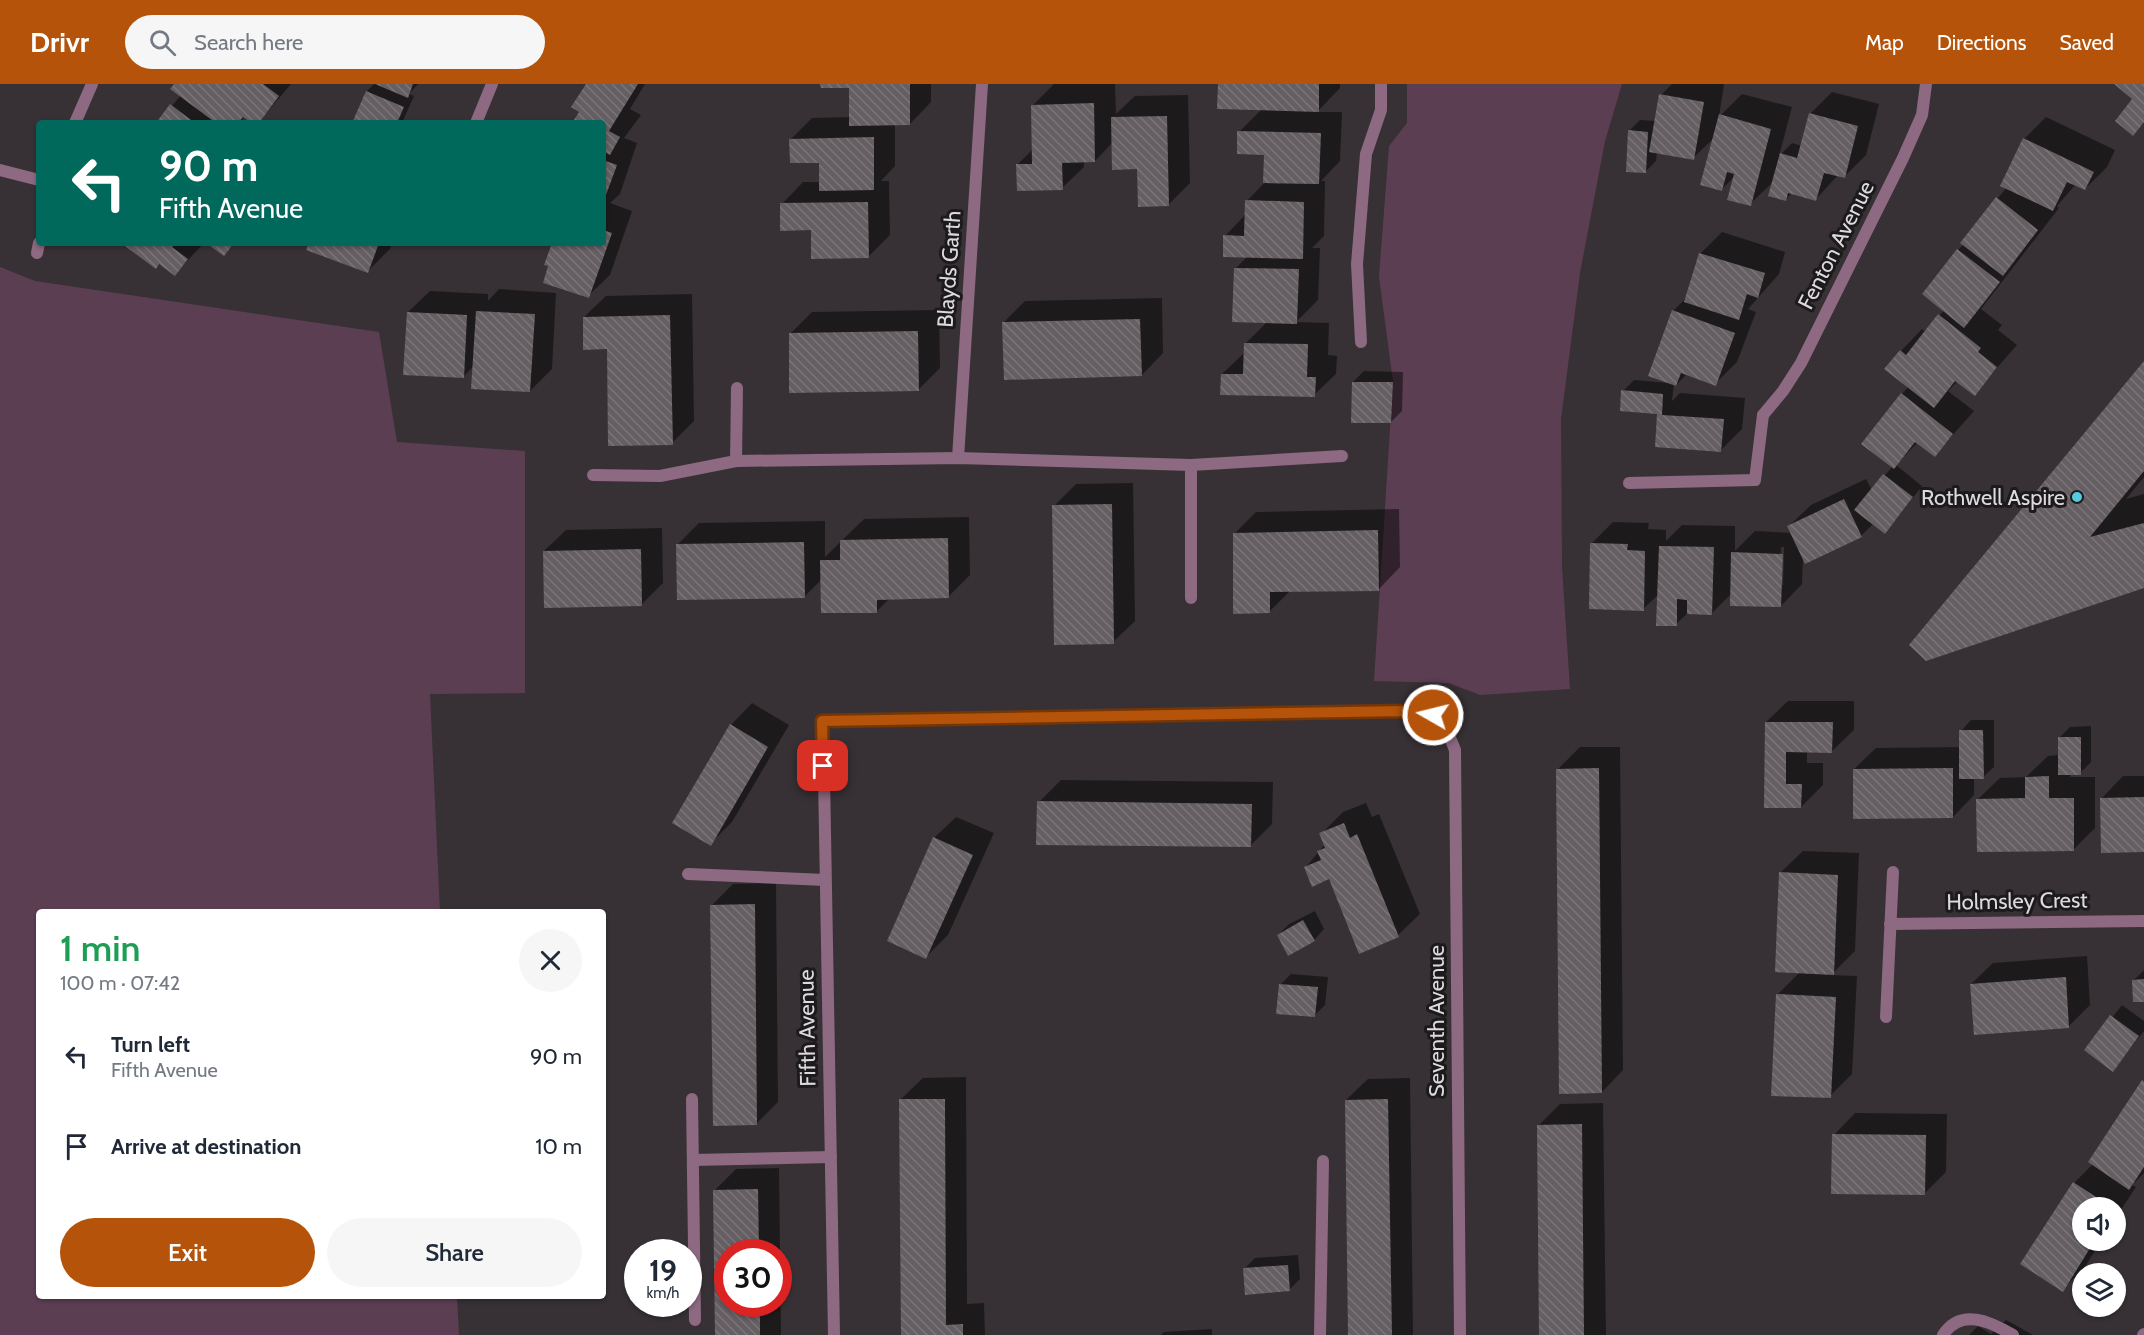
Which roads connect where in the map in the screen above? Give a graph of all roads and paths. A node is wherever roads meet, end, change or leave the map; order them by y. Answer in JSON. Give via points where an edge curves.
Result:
{"nodes":[{"id":1,"x":92,"y":84,"type":"edge"},
{"id":2,"x":492,"y":84,"type":"edge"},
{"id":3,"x":982,"y":84,"type":"edge"},
{"id":4,"x":1381,"y":84,"type":"edge"},
{"id":5,"x":1926,"y":84,"type":"edge"},
{"id":6,"x":76,"y":120,"type":"edge"},
{"id":7,"x":477,"y":120,"type":"edge"},
{"id":8,"x":0,"y":170,"type":"edge"},
{"id":9,"x":36,"y":179,"type":"edge"},
{"id":10,"x":1360,"y":342,"type":"dead end"},
{"id":11,"x":737,"y":388,"type":"dead end"},
{"id":12,"x":1342,"y":456,"type":"dead end"},
{"id":13,"x":958,"y":458,"type":"junction"},
{"id":14,"x":736,"y":461,"type":"junction"},
{"id":15,"x":1191,"y":465,"type":"junction"},
{"id":16,"x":593,"y":475,"type":"dead end"},
{"id":17,"x":1629,"y":483,"type":"dead end"},
{"id":18,"x":1191,"y":598,"type":"dead end"},
{"id":19,"x":1433,"y":715,"type":"joint"},
{"id":20,"x":1893,"y":872,"type":"dead end"},
{"id":21,"x":688,"y":874,"type":"dead end"},
{"id":22,"x":825,"y":880,"type":"junction"},
{"id":23,"x":2144,"y":921,"type":"edge"},
{"id":24,"x":1890,"y":924,"type":"junction"},
{"id":25,"x":1886,"y":1017,"type":"dead end"},
{"id":26,"x":692,"y":1099,"type":"dead end"},
{"id":27,"x":831,"y":1157,"type":"junction"},
{"id":28,"x":693,"y":1160,"type":"junction"},
{"id":29,"x":1323,"y":1161,"type":"dead end"},
{"id":30,"x":695,"y":1320,"type":"dead end"},
{"id":31,"x":834,"y":1335,"type":"edge"},
{"id":32,"x":1320,"y":1335,"type":"edge"},
{"id":33,"x":1460,"y":1335,"type":"edge"},
{"id":34,"x":1943,"y":1335,"type":"edge"},
{"id":35,"x":2013,"y":1335,"type":"edge"}],
"edges":[{"from":1,"to":6,"type":"street"},
{"from":2,"to":7,"type":"street"},
{"from":3,"to":13,"type":"street","name":"Blayds Garth"},
{"from":4,"to":10,"type":"street","via":[[1381,110],[1366,154],[1357,264]]},
{"from":5,"to":17,"type":"street","name":"Fenton Avenue","via":[[1922,115],[1903,158],[1801,363],[1764,415],[1755,480]]},
{"from":8,"to":9,"type":"street"},
{"from":11,"to":14,"type":"street"},
{"from":12,"to":15,"type":"street"},
{"from":13,"to":14,"type":"street"},
{"from":13,"to":15,"type":"street"},
{"from":14,"to":16,"type":"street","via":[[660,476]]},
{"from":15,"to":18,"type":"street"},
{"from":19,"to":22,"type":"street","name":"Fifth Avenue","via":[[1405,711],[822,721]]},
{"from":19,"to":33,"type":"street","name":"Seventh Avenue","via":[[1447,727],[1455,750]]},
{"from":20,"to":24,"type":"street"},
{"from":21,"to":22,"type":"street"},
{"from":22,"to":27,"type":"street","name":"Fifth Avenue"},
{"from":23,"to":24,"type":"street","name":"Holmsley Crest"},
{"from":24,"to":25,"type":"street"},
{"from":26,"to":28,"type":"street"},
{"from":27,"to":28,"type":"street"},
{"from":27,"to":31,"type":"street","name":"Fifth Avenue"},
{"from":28,"to":30,"type":"street"},
{"from":29,"to":32,"type":"street"},
{"from":34,"to":35,"type":"street","via":[[1954,1324],[1978,1318]]}]}
